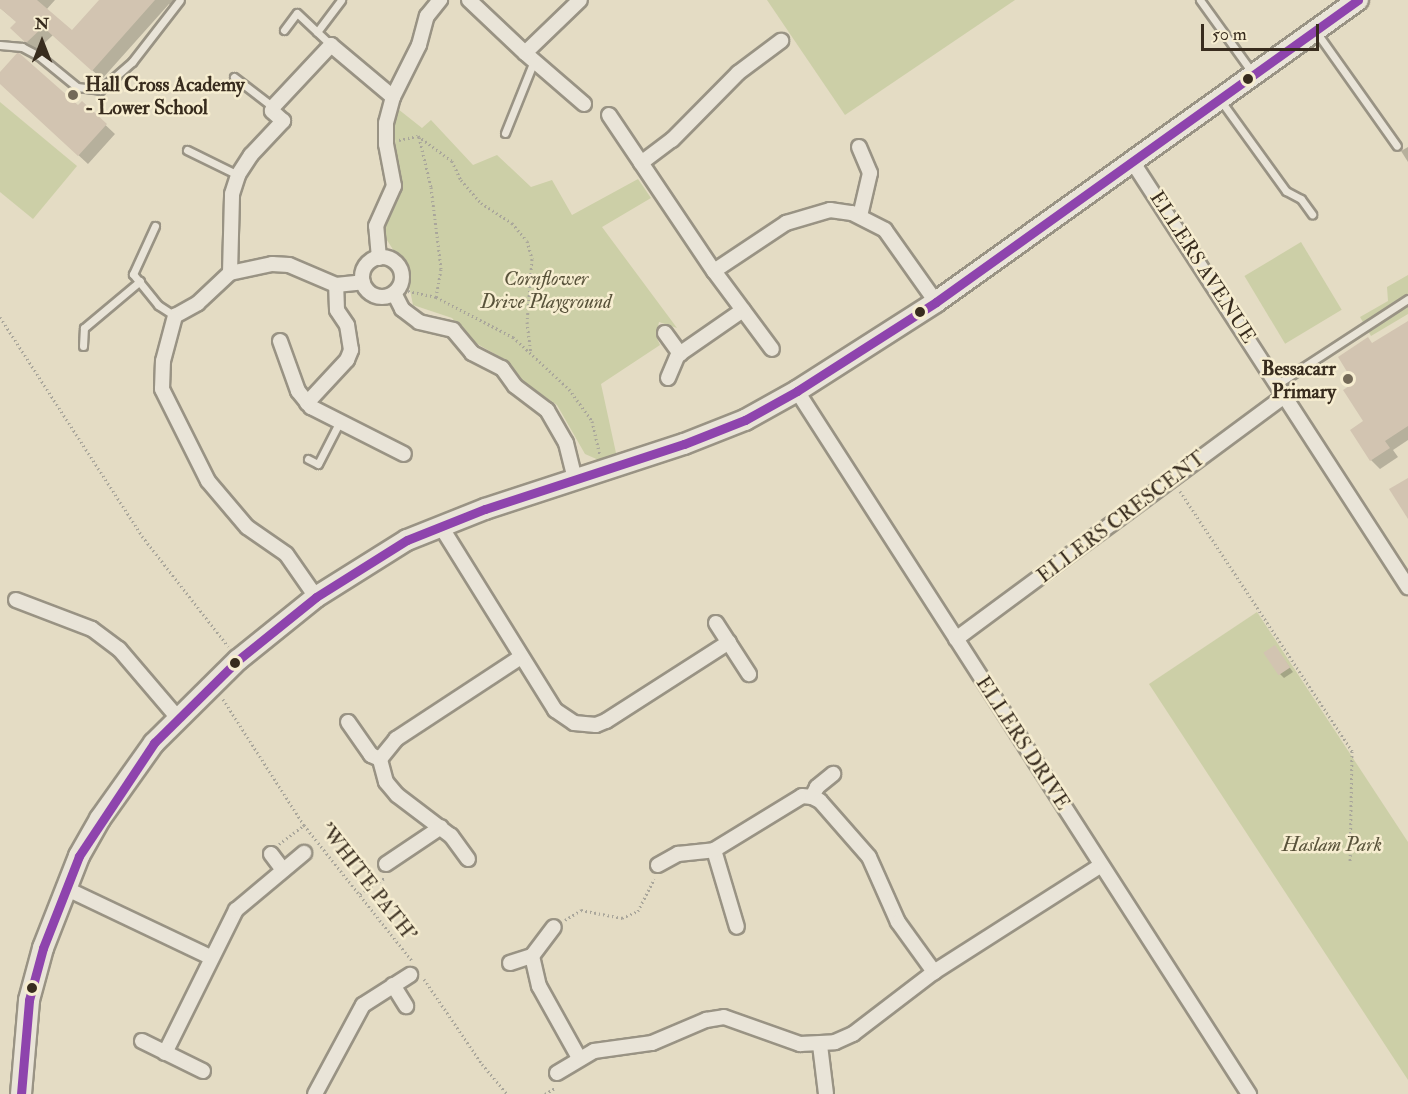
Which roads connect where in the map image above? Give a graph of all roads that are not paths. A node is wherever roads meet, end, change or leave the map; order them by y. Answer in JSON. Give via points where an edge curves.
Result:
{"nodes":[{"id":1,"x":180,"y":0,"type":"edge"},
{"id":2,"x":341,"y":0,"type":"edge"},
{"id":3,"x":440,"y":0,"type":"edge"},
{"id":4,"x":469,"y":0,"type":"edge"},
{"id":5,"x":580,"y":0,"type":"edge"},
{"id":6,"x":1200,"y":0,"type":"edge"},
{"id":7,"x":1358,"y":0,"type":"edge"},
{"id":8,"x":284,"y":30,"type":"dead end"},
{"id":9,"x":1315,"y":30,"type":"junction"},
{"id":10,"x":317,"y":32,"type":"junction"},
{"id":11,"x":781,"y":41,"type":"dead end"},
{"id":12,"x":0,"y":45,"type":"edge"},
{"id":13,"x":332,"y":45,"type":"junction"},
{"id":14,"x":530,"y":57,"type":"junction"},
{"id":15,"x":1254,"y":74,"type":"junction"},
{"id":16,"x":234,"y":77,"type":"dead end"},
{"id":17,"x":393,"y":97,"type":"junction"},
{"id":18,"x":1219,"y":99,"type":"junction"},
{"id":19,"x":584,"y":104,"type":"dead end"},
{"id":20,"x":273,"y":107,"type":"junction"},
{"id":21,"x":609,"y":115,"type":"dead end"},
{"id":22,"x":505,"y":133,"type":"dead end"},
{"id":23,"x":1397,"y":146,"type":"dead end"},
{"id":24,"x":859,"y":147,"type":"dead end"},
{"id":25,"x":187,"y":150,"type":"dead end"},
{"id":26,"x":1132,"y":161,"type":"junction"},
{"id":27,"x":641,"y":163,"type":"junction"},
{"id":28,"x":238,"y":175,"type":"junction"},
{"id":29,"x":1312,"y":214,"type":"dead end"},
{"id":30,"x":860,"y":216,"type":"junction"},
{"id":31,"x":154,"y":226,"type":"dead end"},
{"id":32,"x":379,"y":258,"type":"junction"},
{"id":33,"x":714,"y":272,"type":"junction"},
{"id":34,"x":230,"y":273,"type":"junction"},
{"id":35,"x":140,"y":281,"type":"junction"},
{"id":36,"x":363,"y":282,"type":"junction"},
{"id":37,"x":336,"y":285,"type":"junction"},
{"id":38,"x":396,"y":291,"type":"junction"},
{"id":39,"x":1408,"y":299,"type":"edge"},
{"id":40,"x":936,"y":302,"type":"junction"},
{"id":41,"x":743,"y":310,"type":"junction"},
{"id":42,"x":175,"y":316,"type":"junction"},
{"id":43,"x":664,"y":333,"type":"dead end"},
{"id":44,"x":280,"y":341,"type":"dead end"},
{"id":45,"x":83,"y":346,"type":"dead end"},
{"id":46,"x":772,"y":350,"type":"dead end"},
{"id":47,"x":680,"y":354,"type":"junction"},
{"id":48,"x":668,"y":378,"type":"dead end"},
{"id":49,"x":1283,"y":389,"type":"junction"},
{"id":50,"x":797,"y":391,"type":"junction"},
{"id":51,"x":307,"y":403,"type":"junction"},
{"id":52,"x":339,"y":423,"type":"junction"},
{"id":53,"x":404,"y":454,"type":"dead end"},
{"id":54,"x":308,"y":459,"type":"dead end"},
{"id":55,"x":575,"y":480,"type":"junction"},
{"id":56,"x":440,"y":525,"type":"junction"},
{"id":57,"x":1408,"y":586,"type":"edge"},
{"id":58,"x":316,"y":597,"type":"junction"},
{"id":59,"x":16,"y":600,"type":"dead end"},
{"id":60,"x":716,"y":623,"type":"dead end"},
{"id":61,"x":956,"y":639,"type":"junction"},
{"id":62,"x":729,"y":642,"type":"junction"},
{"id":63,"x":521,"y":657,"type":"junction"},
{"id":64,"x":749,"y":674,"type":"dead end"},
{"id":65,"x":177,"y":717,"type":"junction"},
{"id":66,"x":348,"y":722,"type":"dead end"},
{"id":67,"x":380,"y":759,"type":"junction"},
{"id":68,"x":833,"y":774,"type":"dead end"},
{"id":69,"x":812,"y":797,"type":"junction"},
{"id":70,"x":441,"y":827,"type":"junction"},
{"id":71,"x":714,"y":850,"type":"junction"},
{"id":72,"x":304,"y":853,"type":"dead end"},
{"id":73,"x":271,"y":854,"type":"road end"},
{"id":74,"x":468,"y":859,"type":"dead end"},
{"id":75,"x":386,"y":864,"type":"road end"},
{"id":76,"x":658,"y":865,"type":"road end"},
{"id":77,"x":1101,"y":865,"type":"junction"},
{"id":78,"x":283,"y":870,"type":"junction"},
{"id":79,"x":65,"y":888,"type":"junction"},
{"id":80,"x":554,"y":927,"type":"road end"},
{"id":81,"x":737,"y":927,"type":"dead end"},
{"id":82,"x":532,"y":956,"type":"junction"},
{"id":83,"x":210,"y":957,"type":"junction"},
{"id":84,"x":510,"y":963,"type":"dead end"},
{"id":85,"x":934,"y":972,"type":"junction"},
{"id":86,"x":410,"y":975,"type":"dead end"},
{"id":87,"x":393,"y":985,"type":"junction"},
{"id":88,"x":405,"y":1006,"type":"dead end"},
{"id":89,"x":142,"y":1041,"type":"dead end"},
{"id":90,"x":820,"y":1045,"type":"junction"},
{"id":91,"x":165,"y":1053,"type":"junction"},
{"id":92,"x":579,"y":1058,"type":"junction"},
{"id":93,"x":203,"y":1071,"type":"dead end"},
{"id":94,"x":557,"y":1073,"type":"dead end"},
{"id":95,"x":21,"y":1094,"type":"edge"},
{"id":96,"x":315,"y":1094,"type":"edge"},
{"id":97,"x":825,"y":1094,"type":"edge"},
{"id":98,"x":1249,"y":1094,"type":"edge"}],
"edges":[{"from":1,"to":12,"type":"lane","via":[[132,62],[100,90],[77,87],[22,47]]},
{"from":2,"to":10,"type":"lane"},
{"from":3,"to":17,"type":"street","via":[[427,16],[419,45]]},
{"from":4,"to":14,"type":"street"},
{"from":5,"to":14,"type":"street"},
{"from":6,"to":15,"type":"lane"},
{"from":7,"to":9,"type":"street"},
{"from":8,"to":10,"type":"lane","via":[[297,13]]},
{"from":9,"to":15,"type":"street"},
{"from":9,"to":23,"type":"lane"},
{"from":10,"to":13,"type":"lane"},
{"from":11,"to":27,"type":"street","via":[[738,73],[672,140]]},
{"from":13,"to":17,"type":"street"},
{"from":13,"to":20,"type":"street"},
{"from":14,"to":19,"type":"street"},
{"from":14,"to":22,"type":"lane"},
{"from":15,"to":18,"type":"street"},
{"from":16,"to":20,"type":"lane"},
{"from":17,"to":32,"type":"street","via":[[386,144],[394,186],[376,226]]},
{"from":18,"to":26,"type":"street"},
{"from":18,"to":29,"type":"lane","via":[[1286,191],[1301,199]]},
{"from":20,"to":28,"type":"street","via":[[272,111],[283,121]]},
{"from":21,"to":27,"type":"street"},
{"from":24,"to":30,"type":"street","via":[[870,173]]},
{"from":25,"to":28,"type":"lane"},
{"from":26,"to":40,"type":"street"},
{"from":26,"to":49,"type":"street","name":"ELLERS AVENUE"},
{"from":27,"to":33,"type":"street"},
{"from":28,"to":34,"type":"street","via":[[232,194]]},
{"from":30,"to":33,"type":"street","via":[[830,210],[807,214],[786,223]]},
{"from":30,"to":40,"type":"street","via":[[885,230]]},
{"from":31,"to":35,"type":"lane","via":[[134,274]]},
{"from":32,"to":36,"type":"street","via":[[364,269]]},
{"from":32,"to":38,"type":"street","via":[[392,260],[400,270]]},
{"from":33,"to":41,"type":"street"},
{"from":34,"to":37,"type":"street","via":[[272,264],[289,265]]},
{"from":34,"to":42,"type":"street","via":[[198,303]]},
{"from":35,"to":42,"type":"lane","via":[[158,305]]},
{"from":35,"to":45,"type":"lane","via":[[84,328]]},
{"from":36,"to":37,"type":"street"},
{"from":36,"to":38,"type":"street","via":[[375,296]]},
{"from":37,"to":51,"type":"street","via":[[337,310],[346,325],[351,350],[347,360]]},
{"from":38,"to":55,"type":"street","via":[[402,309],[419,322],[453,330],[472,353],[502,368],[514,386],[547,410],[566,443]]},
{"from":39,"to":49,"type":"lane"},
{"from":40,"to":50,"type":"street"},
{"from":41,"to":46,"type":"street"},
{"from":41,"to":47,"type":"street"},
{"from":42,"to":58,"type":"street","via":[[163,361],[162,389],[174,417],[208,481],[228,507],[247,527],[286,554]]},
{"from":43,"to":47,"type":"street"},
{"from":44,"to":51,"type":"street"},
{"from":47,"to":48,"type":"street"},
{"from":49,"to":57,"type":"street","name":"ELLERS AVENUE"},
{"from":49,"to":61,"type":"street","name":"ELLERS CRESCENT","via":[[1172,479]]},
{"from":50,"to":55,"type":"street","via":[[745,420]]},
{"from":50,"to":61,"type":"street","name":"ELLERS DRIVE"},
{"from":51,"to":52,"type":"street"},
{"from":52,"to":53,"type":"street"},
{"from":52,"to":54,"type":"lane","via":[[318,464]]},
{"from":55,"to":56,"type":"street"},
{"from":56,"to":58,"type":"street","via":[[407,540]]},
{"from":56,"to":63,"type":"street"},
{"from":58,"to":65,"type":"street","via":[[238,660]]},
{"from":59,"to":65,"type":"street","via":[[92,629],[119,649]]},
{"from":60,"to":62,"type":"street"},
{"from":61,"to":77,"type":"street","name":"ELLERS DRIVE"},
{"from":62,"to":63,"type":"street","via":[[596,725],[565,719]]},
{"from":62,"to":64,"type":"street"},
{"from":63,"to":67,"type":"street","via":[[396,739]]},
{"from":65,"to":79,"type":"street","via":[[99,819]]},
{"from":66,"to":67,"type":"street","via":[[371,755]]},
{"from":67,"to":70,"type":"street","via":[[387,782],[397,795]]},
{"from":68,"to":69,"type":"street","via":[[817,787]]},
{"from":69,"to":71,"type":"street","via":[[802,796]]},
{"from":69,"to":85,"type":"street","via":[[820,801],[869,857],[898,922]]},
{"from":70,"to":74,"type":"street"},
{"from":70,"to":75,"type":"street"},
{"from":71,"to":76,"type":"street","via":[[678,854]]},
{"from":71,"to":81,"type":"street"},
{"from":72,"to":78,"type":"street"},
{"from":73,"to":78,"type":"street"},
{"from":77,"to":85,"type":"street"},
{"from":77,"to":98,"type":"street","name":"ELLERS DRIVE"},
{"from":78,"to":83,"type":"street","via":[[236,910]]},
{"from":79,"to":83,"type":"street"},
{"from":79,"to":95,"type":"street","via":[[29,1000]]},
{"from":80,"to":82,"type":"street"},
{"from":82,"to":84,"type":"street"},
{"from":82,"to":92,"type":"street","via":[[539,986]]},
{"from":83,"to":91,"type":"street"},
{"from":85,"to":90,"type":"street","via":[[853,1034]]},
{"from":86,"to":87,"type":"street"},
{"from":87,"to":88,"type":"street"},
{"from":87,"to":96,"type":"street","via":[[363,1005],[354,1017]]},
{"from":89,"to":91,"type":"street"},
{"from":90,"to":92,"type":"street","via":[[800,1044],[724,1017],[706,1020],[652,1043],[614,1046]]},
{"from":90,"to":97,"type":"street"},
{"from":91,"to":93,"type":"street"},
{"from":92,"to":94,"type":"street"}]}
